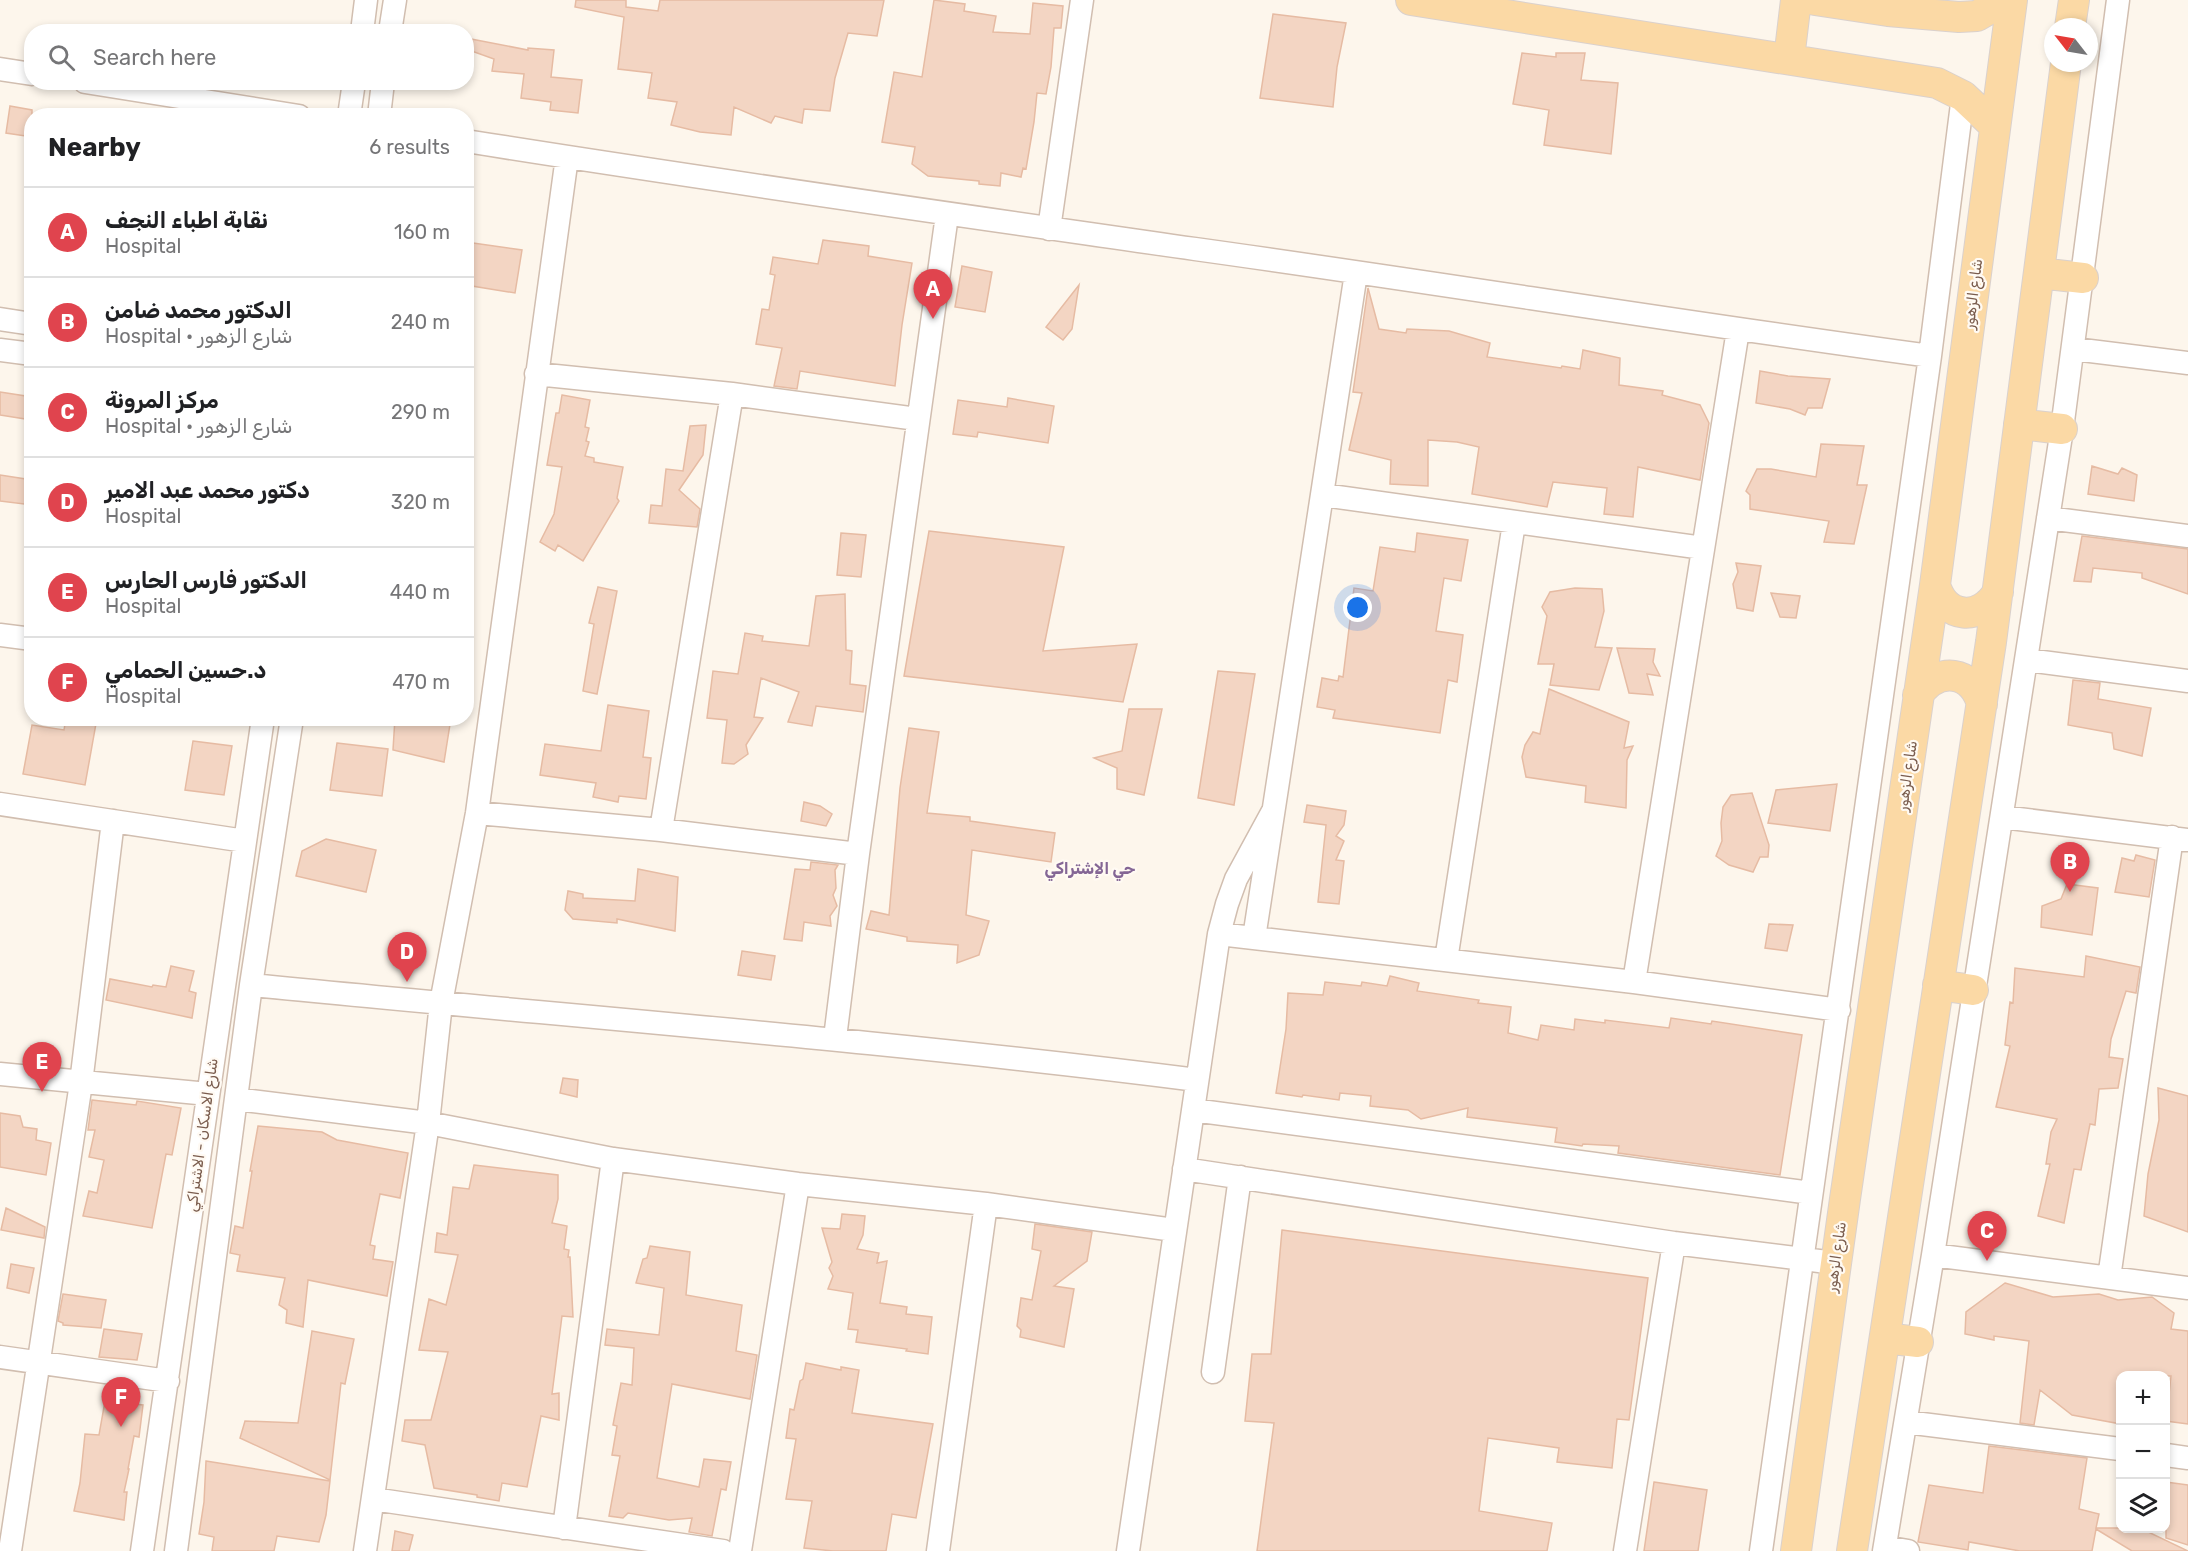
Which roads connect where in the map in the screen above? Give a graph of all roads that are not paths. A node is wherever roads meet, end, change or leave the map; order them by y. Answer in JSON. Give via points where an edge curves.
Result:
{"nodes":[{"id":1,"x":366,"y":0,"type":"edge"},
{"id":2,"x":394,"y":0,"type":"edge"},
{"id":3,"x":1082,"y":0,"type":"edge"},
{"id":4,"x":1411,"y":0,"type":"edge"},
{"id":5,"x":1796,"y":0,"type":"edge"},
{"id":6,"x":1815,"y":0,"type":"edge"},
{"id":7,"x":2013,"y":0,"type":"edge"},
{"id":8,"x":2074,"y":0,"type":"edge"},
{"id":9,"x":2118,"y":0,"type":"edge"},
{"id":10,"x":1986,"y":5,"type":"edge"},
{"id":11,"x":2071,"y":18,"type":"edge"},
{"id":12,"x":363,"y":24,"type":"edge"},
{"id":13,"x":391,"y":24,"type":"edge"},
{"id":14,"x":1789,"y":59,"type":"junction"},
{"id":15,"x":0,"y":69,"type":"edge"},
{"id":16,"x":2065,"y":72,"type":"edge"},
{"id":17,"x":24,"y":73,"type":"edge"},
{"id":18,"x":135,"y":90,"type":"edge"},
{"id":19,"x":353,"y":90,"type":"edge"},
{"id":20,"x":382,"y":90,"type":"edge"},
{"id":21,"x":1963,"y":96,"type":"junction"},
{"id":22,"x":249,"y":108,"type":"edge"},
{"id":23,"x":350,"y":108,"type":"edge"},
{"id":24,"x":380,"y":108,"type":"edge"},
{"id":25,"x":1995,"y":126,"type":"junction"},
{"id":26,"x":474,"y":142,"type":"edge"},
{"id":27,"x":567,"y":157,"type":"junction"},
{"id":28,"x":947,"y":215,"type":"junction"},
{"id":29,"x":1049,"y":229,"type":"junction"},
{"id":30,"x":1356,"y":273,"type":"junction"},
{"id":31,"x":2038,"y":273,"type":"junction"},
{"id":32,"x":2083,"y":278,"type":"junction"},
{"id":33,"x":0,"y":319,"type":"edge"},
{"id":34,"x":24,"y":323,"type":"edge"},
{"id":35,"x":1738,"y":330,"type":"junction"},
{"id":36,"x":2074,"y":349,"type":"junction"},
{"id":37,"x":0,"y":350,"type":"edge"},
{"id":38,"x":24,"y":353,"type":"edge"},
{"id":39,"x":1930,"y":356,"type":"junction"},
{"id":40,"x":2188,"y":363,"type":"edge"},
{"id":41,"x":536,"y":374,"type":"junction"},
{"id":42,"x":732,"y":394,"type":"junction"},
{"id":43,"x":917,"y":419,"type":"junction"},
{"id":44,"x":2019,"y":424,"type":"junction"},
{"id":45,"x":2062,"y":429,"type":"junction"},
{"id":46,"x":1323,"y":495,"type":"junction"},
{"id":47,"x":2048,"y":518,"type":"junction"},
{"id":48,"x":1514,"y":523,"type":"junction"},
{"id":49,"x":2188,"y":536,"type":"edge"},
{"id":50,"x":1703,"y":548,"type":"junction"},
{"id":51,"x":1935,"y":585,"type":"junction"},
{"id":52,"x":1998,"y":592,"type":"junction"},
{"id":53,"x":0,"y":635,"type":"edge"},
{"id":54,"x":24,"y":638,"type":"edge"},
{"id":55,"x":2027,"y":660,"type":"junction"},
{"id":56,"x":2188,"y":681,"type":"edge"},
{"id":57,"x":1918,"y":695,"type":"junction"},
{"id":58,"x":1982,"y":705,"type":"junction"},
{"id":59,"x":262,"y":726,"type":"edge"},
{"id":60,"x":290,"y":726,"type":"edge"},
{"id":61,"x":0,"y":804,"type":"edge"},
{"id":62,"x":1273,"y":811,"type":"junction"},
{"id":63,"x":477,"y":813,"type":"junction"},
{"id":64,"x":2002,"y":818,"type":"junction"},
{"id":65,"x":113,"y":821,"type":"junction"},
{"id":66,"x":661,"y":830,"type":"junction"},
{"id":67,"x":2180,"y":839,"type":"edge"},
{"id":68,"x":245,"y":841,"type":"junction"},
{"id":69,"x":858,"y":854,"type":"junction"},
{"id":70,"x":232,"y":932,"type":"junction"},
{"id":71,"x":260,"y":934,"type":"junction"},
{"id":72,"x":1219,"y":934,"type":"junction"},
{"id":73,"x":1254,"y":938,"type":"junction"},
{"id":74,"x":1446,"y":960,"type":"junction"},
{"id":75,"x":1634,"y":982,"type":"junction"},
{"id":76,"x":251,"y":985,"type":"junction"},
{"id":77,"x":1938,"y":985,"type":"junction"},
{"id":78,"x":1973,"y":990,"type":"junction"},
{"id":79,"x":441,"y":1003,"type":"junction"},
{"id":80,"x":1839,"y":1010,"type":"junction"},
{"id":81,"x":835,"y":1038,"type":"junction"},
{"id":82,"x":0,"y":1074,"type":"edge"},
{"id":83,"x":1197,"y":1080,"type":"junction"},
{"id":84,"x":81,"y":1083,"type":"junction"},
{"id":85,"x":208,"y":1094,"type":"junction"},
{"id":86,"x":236,"y":1099,"type":"junction"},
{"id":87,"x":1193,"y":1110,"type":"junction"},
{"id":88,"x":428,"y":1123,"type":"junction"},
{"id":89,"x":613,"y":1159,"type":"junction"},
{"id":90,"x":1184,"y":1169,"type":"junction"},
{"id":91,"x":1240,"y":1177,"type":"junction"},
{"id":92,"x":798,"y":1184,"type":"junction"},
{"id":93,"x":1810,"y":1193,"type":"junction"},
{"id":94,"x":986,"y":1204,"type":"junction"},
{"id":95,"x":1174,"y":1230,"type":"junction"},
{"id":96,"x":1674,"y":1243,"type":"junction"},
{"id":97,"x":1933,"y":1254,"type":"junction"},
{"id":98,"x":1801,"y":1260,"type":"junction"},
{"id":99,"x":1835,"y":1263,"type":"junction"},
{"id":100,"x":2109,"y":1278,"type":"junction"},
{"id":101,"x":2188,"y":1288,"type":"edge"},
{"id":102,"x":1885,"y":1338,"type":"junction"},
{"id":103,"x":1918,"y":1342,"type":"junction"},
{"id":104,"x":0,"y":1357,"type":"edge"},
{"id":105,"x":38,"y":1362,"type":"junction"},
{"id":106,"x":1213,"y":1372,"type":"dead end"},
{"id":107,"x":168,"y":1381,"type":"junction"},
{"id":108,"x":1906,"y":1422,"type":"junction"},
{"id":109,"x":2116,"y":1448,"type":"edge"},
{"id":110,"x":2170,"y":1456,"type":"edge"},
{"id":111,"x":2188,"y":1458,"type":"edge"},
{"id":112,"x":373,"y":1499,"type":"junction"},
{"id":113,"x":564,"y":1528,"type":"junction"},
{"id":114,"x":1884,"y":1549,"type":"edge"},
{"id":115,"x":10,"y":1551,"type":"edge"},
{"id":116,"x":142,"y":1551,"type":"edge"},
{"id":117,"x":176,"y":1551,"type":"edge"},
{"id":118,"x":365,"y":1551,"type":"edge"},
{"id":119,"x":723,"y":1551,"type":"edge"},
{"id":120,"x":740,"y":1551,"type":"edge"},
{"id":121,"x":938,"y":1551,"type":"edge"},
{"id":122,"x":1128,"y":1551,"type":"edge"},
{"id":123,"x":1625,"y":1551,"type":"edge"},
{"id":124,"x":1761,"y":1551,"type":"edge"},
{"id":125,"x":1796,"y":1551,"type":"edge"},
{"id":126,"x":1852,"y":1551,"type":"edge"},
{"id":127,"x":1908,"y":1551,"type":"edge"}],
"edges":[{"from":1,"to":12,"type":"street"},
{"from":2,"to":13,"type":"street"},
{"from":3,"to":29,"type":"street"},
{"from":4,"to":14,"type":"main road"},
{"from":5,"to":14,"type":"main road"},
{"from":6,"to":10,"type":"main road","via":[[1959,17]]},
{"from":7,"to":25,"type":"main road","name":"شارع الزهور"},
{"from":8,"to":11,"type":"main road"},
{"from":9,"to":32,"type":"street"},
{"from":14,"to":21,"type":"main road","via":[[1937,83]]},
{"from":15,"to":17,"type":"street"},
{"from":16,"to":31,"type":"main road"},
{"from":18,"to":22,"type":"street"},
{"from":19,"to":23,"type":"street"},
{"from":20,"to":24,"type":"street"},
{"from":21,"to":25,"type":"main road"},
{"from":21,"to":39,"type":"street"},
{"from":25,"to":51,"type":"main road","name":"شارع الزهور"},
{"from":26,"to":27,"type":"street"},
{"from":27,"to":28,"type":"street"},
{"from":27,"to":41,"type":"street"},
{"from":28,"to":29,"type":"street"},
{"from":28,"to":43,"type":"street"},
{"from":29,"to":30,"type":"street"},
{"from":30,"to":35,"type":"street"},
{"from":30,"to":46,"type":"street"},
{"from":31,"to":32,"type":"main road"},
{"from":31,"to":44,"type":"main road"},
{"from":32,"to":36,"type":"street"},
{"from":33,"to":34,"type":"street"},
{"from":35,"to":39,"type":"street"},
{"from":35,"to":50,"type":"street"},
{"from":36,"to":40,"type":"street"},
{"from":36,"to":45,"type":"street"},
{"from":37,"to":38,"type":"street"},
{"from":39,"to":80,"type":"street"},
{"from":41,"to":42,"type":"street"},
{"from":41,"to":63,"type":"street"},
{"from":42,"to":43,"type":"street"},
{"from":42,"to":66,"type":"street"},
{"from":43,"to":69,"type":"street"},
{"from":44,"to":45,"type":"main road"},
{"from":44,"to":52,"type":"main road"},
{"from":45,"to":47,"type":"street"},
{"from":46,"to":48,"type":"street"},
{"from":46,"to":62,"type":"street"},
{"from":47,"to":49,"type":"street"},
{"from":47,"to":55,"type":"street"},
{"from":48,"to":50,"type":"street"},
{"from":48,"to":74,"type":"street"},
{"from":50,"to":75,"type":"street"},
{"from":51,"to":52,"type":"main road","via":[[1943,602],[1959,612],[1986,607]]},
{"from":51,"to":57,"type":"main road","name":"شارع الزهور"},
{"from":52,"to":58,"type":"main road"},
{"from":53,"to":54,"type":"street"},
{"from":55,"to":56,"type":"street"},
{"from":55,"to":64,"type":"street"},
{"from":57,"to":58,"type":"main road","via":[[1940,677],[1958,677],[1974,687]]},
{"from":57,"to":99,"type":"main road","name":"شارع الزهور"},
{"from":58,"to":77,"type":"main road"},
{"from":59,"to":68,"type":"street","name":"شارع الاسكان - الاشتراكي"},
{"from":60,"to":71,"type":"street","name":"شارع الاسكان - الاشتراكي"},
{"from":61,"to":65,"type":"street"},
{"from":62,"to":72,"type":"street","via":[[1236,879]]},
{"from":62,"to":73,"type":"street"},
{"from":63,"to":66,"type":"street"},
{"from":63,"to":79,"type":"street"},
{"from":64,"to":67,"type":"street"},
{"from":64,"to":78,"type":"street"},
{"from":65,"to":68,"type":"street"},
{"from":65,"to":84,"type":"street"},
{"from":66,"to":69,"type":"street"},
{"from":67,"to":100,"type":"street"},
{"from":68,"to":70,"type":"street","name":"شارع الاسكان - الاشتراكي"},
{"from":69,"to":81,"type":"street"},
{"from":70,"to":71,"type":"street","via":[[238,921],[246,918],[254,922]]},
{"from":70,"to":85,"type":"street","name":"شارع الاسكان - الاشتراكي"},
{"from":71,"to":76,"type":"street","name":"شارع الاسكان - الاشتراكي"},
{"from":72,"to":73,"type":"street"},
{"from":72,"to":83,"type":"street"},
{"from":73,"to":74,"type":"street"},
{"from":74,"to":75,"type":"street"},
{"from":75,"to":80,"type":"street"},
{"from":76,"to":79,"type":"street"},
{"from":76,"to":86,"type":"street","name":"شارع الاسكان - الاشتراكي"},
{"from":77,"to":78,"type":"main road"},
{"from":77,"to":102,"type":"main road"},
{"from":78,"to":97,"type":"street"},
{"from":79,"to":81,"type":"street"},
{"from":79,"to":88,"type":"street"},
{"from":80,"to":93,"type":"street"},
{"from":81,"to":83,"type":"street"},
{"from":82,"to":84,"type":"street"},
{"from":83,"to":87,"type":"street"},
{"from":84,"to":85,"type":"street"},
{"from":84,"to":105,"type":"street"},
{"from":85,"to":107,"type":"street","name":"شارع الاسكان - الاشتراكي"},
{"from":86,"to":88,"type":"street"},
{"from":86,"to":117,"type":"street","name":"شارع الاسكان - الاشتراكي"},
{"from":87,"to":90,"type":"street"},
{"from":87,"to":93,"type":"street"},
{"from":88,"to":89,"type":"street"},
{"from":88,"to":112,"type":"street"},
{"from":89,"to":92,"type":"street"},
{"from":89,"to":113,"type":"street"},
{"from":90,"to":91,"type":"street"},
{"from":90,"to":95,"type":"street"},
{"from":91,"to":96,"type":"street"},
{"from":91,"to":106,"type":"street"},
{"from":92,"to":94,"type":"street"},
{"from":92,"to":120,"type":"street"},
{"from":93,"to":98,"type":"street"},
{"from":94,"to":95,"type":"street"},
{"from":94,"to":121,"type":"street"},
{"from":95,"to":122,"type":"street"},
{"from":96,"to":98,"type":"street"},
{"from":96,"to":123,"type":"street"},
{"from":97,"to":100,"type":"street"},
{"from":97,"to":103,"type":"street"},
{"from":98,"to":99,"type":"street"},
{"from":98,"to":124,"type":"street"},
{"from":99,"to":125,"type":"main road","name":"شارع الزهور"},
{"from":100,"to":101,"type":"street"},
{"from":102,"to":103,"type":"main road"},
{"from":102,"to":126,"type":"main road"},
{"from":103,"to":108,"type":"street"},
{"from":104,"to":105,"type":"street"},
{"from":105,"to":107,"type":"street"},
{"from":105,"to":115,"type":"street"},
{"from":107,"to":116,"type":"street","name":"شارع الاسكان - الاشتراكي"},
{"from":108,"to":109,"type":"street"},
{"from":108,"to":114,"type":"street"},
{"from":110,"to":111,"type":"street"},
{"from":112,"to":113,"type":"street"},
{"from":112,"to":118,"type":"street"},
{"from":113,"to":119,"type":"street"},
{"from":114,"to":127,"type":"street"}]}
